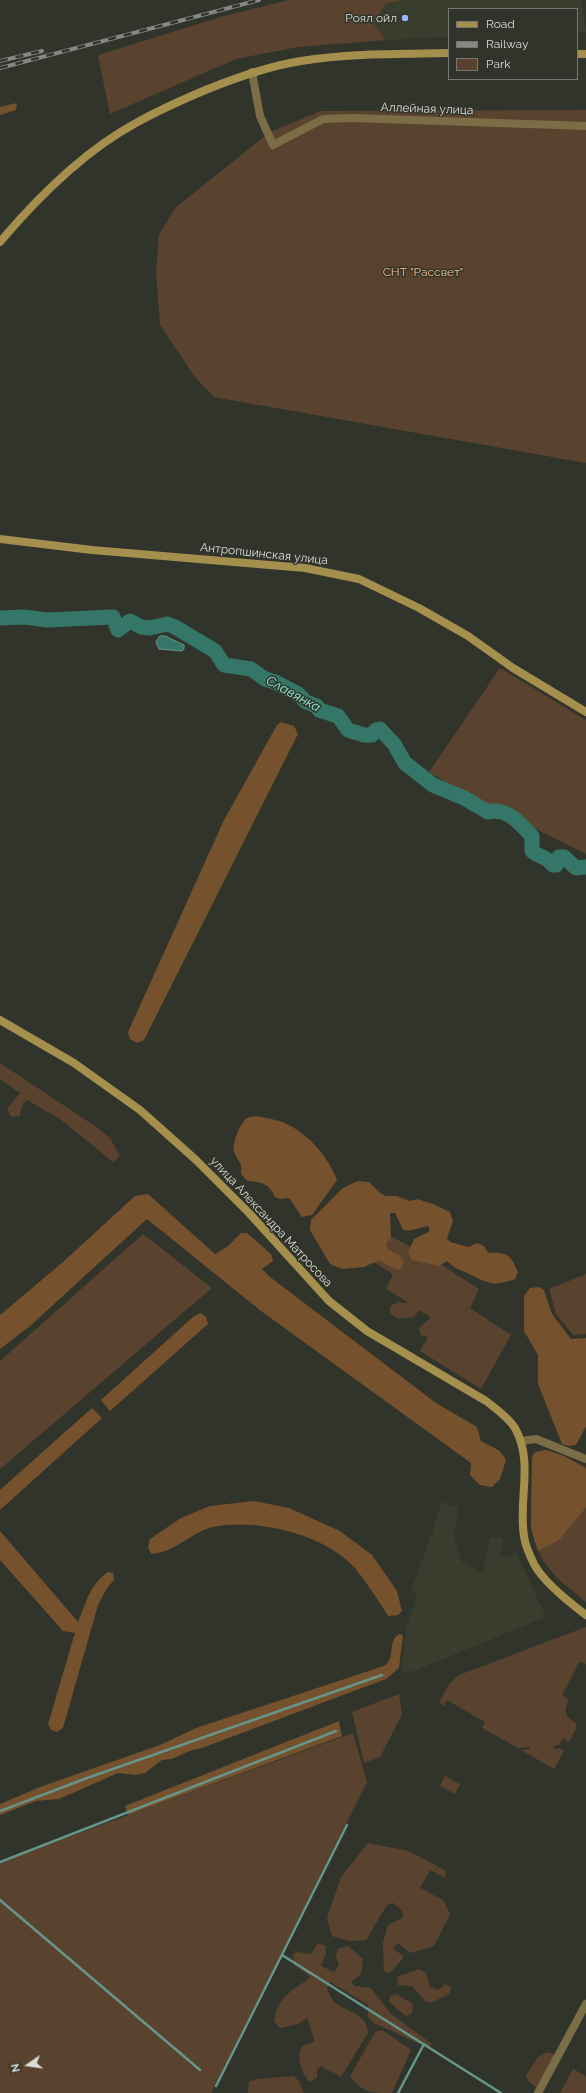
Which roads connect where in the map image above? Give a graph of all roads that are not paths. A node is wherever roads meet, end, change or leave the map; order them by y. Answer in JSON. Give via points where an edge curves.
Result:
{"nodes":[{"id":1,"x":448,"y":53,"type":"edge"},
{"id":2,"x":252,"y":72,"type":"junction"},
{"id":3,"x":586,"y":126,"type":"edge"},
{"id":4,"x":0,"y":242,"type":"edge"},
{"id":5,"x":0,"y":539,"type":"edge"},
{"id":6,"x":586,"y":712,"type":"edge"},
{"id":7,"x":0,"y":1020,"type":"edge"},
{"id":8,"x":521,"y":1442,"type":"junction"},
{"id":9,"x":586,"y":1459,"type":"edge"},
{"id":10,"x":586,"y":1615,"type":"edge"},
{"id":11,"x":586,"y":2004,"type":"edge"},
{"id":12,"x":538,"y":2093,"type":"edge"}],
"edges":[{"from":1,"to":2,"type":"street","via":[[345,56],[300,61]]},
{"from":2,"to":3,"type":"street","name":"Аллейная улица","via":[[260,116],[273,145],[323,119]]},
{"from":2,"to":4,"type":"street","via":[[178,102],[136,123],[105,143],[59,181]]},
{"from":5,"to":6,"type":"street","name":"Антропшинская улица","via":[[92,550],[305,568],[359,579],[419,608],[468,636],[513,668]]},
{"from":7,"to":8,"type":"street","name":"улица Александра Матросова","via":[[74,1063],[140,1110],[228,1192],[329,1301],[367,1331],[486,1401],[514,1427]]},
{"from":8,"to":9,"type":"street","via":[[536,1439]]},
{"from":8,"to":10,"type":"street","name":"улица Александра Матросова","via":[[524,1461],[524,1536],[528,1550],[535,1566],[544,1577]]},
{"from":11,"to":12,"type":"street"}]}
